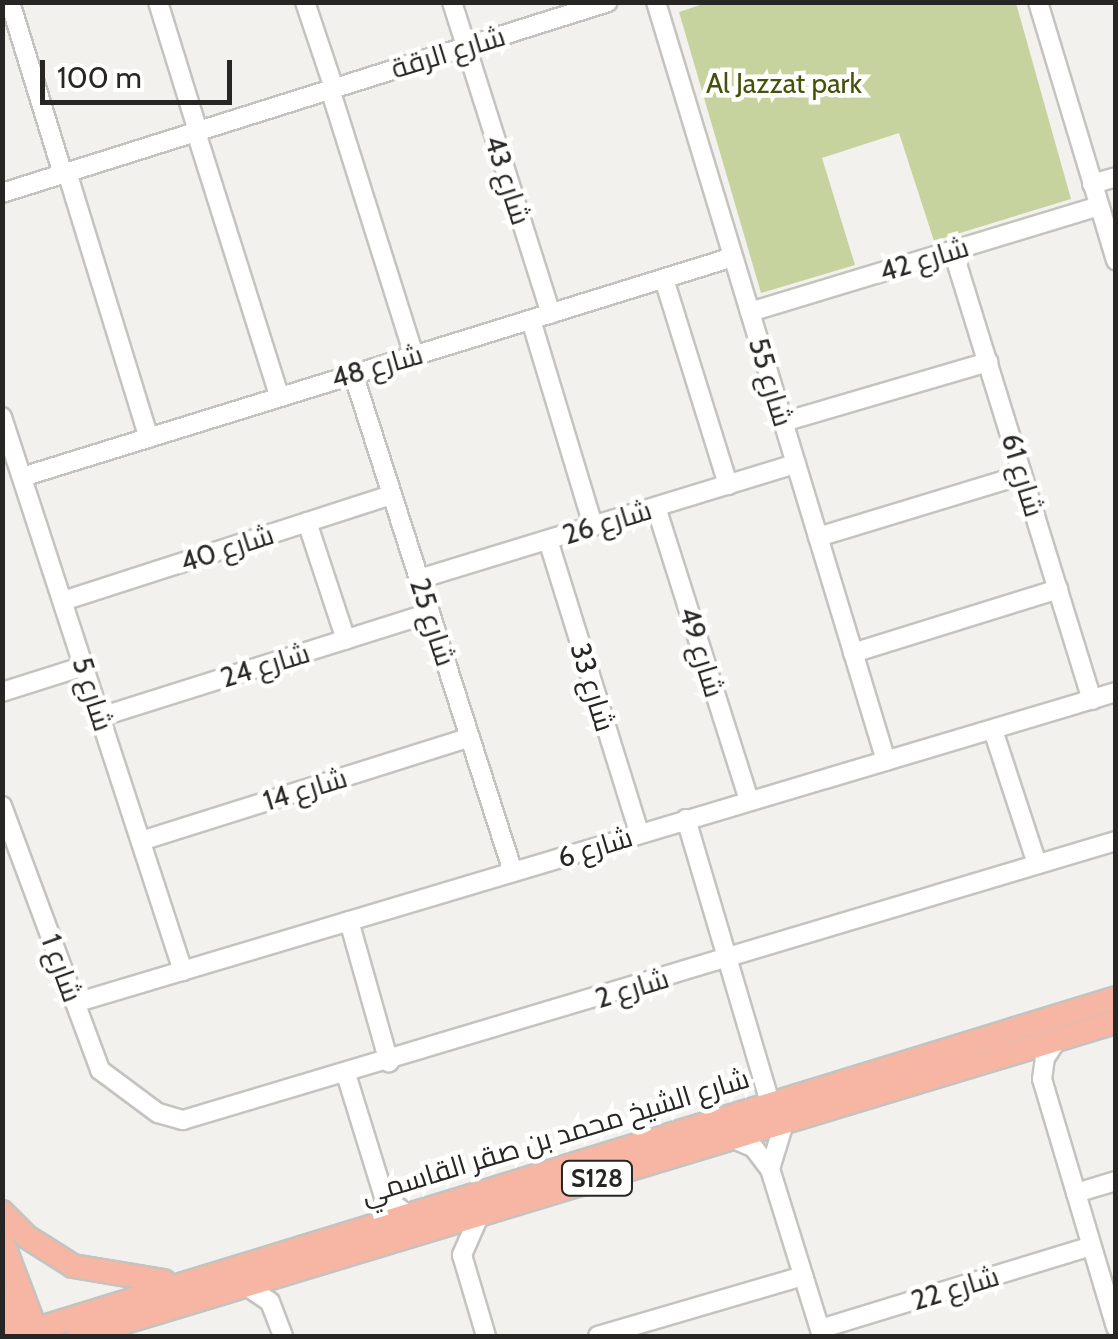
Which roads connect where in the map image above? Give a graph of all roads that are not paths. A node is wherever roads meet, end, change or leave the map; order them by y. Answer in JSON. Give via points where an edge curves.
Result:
{"nodes":[{"id":1,"x":10,"y":2,"type":"edge"},
{"id":2,"x":158,"y":2,"type":"edge"},
{"id":3,"x":305,"y":2,"type":"edge"},
{"id":4,"x":452,"y":2,"type":"edge"},
{"id":5,"x":608,"y":2,"type":"edge"},
{"id":6,"x":656,"y":2,"type":"edge"},
{"id":7,"x":1038,"y":2,"type":"edge"},
{"id":8,"x":465,"y":47,"type":"junction"},
{"id":9,"x":332,"y":89,"type":"junction"},
{"id":10,"x":197,"y":131,"type":"junction"},
{"id":11,"x":65,"y":173,"type":"junction"},
{"id":12,"x":1116,"y":177,"type":"edge"},
{"id":13,"x":1092,"y":184,"type":"junction"},
{"id":14,"x":2,"y":193,"type":"edge"},
{"id":15,"x":1098,"y":206,"type":"junction"},
{"id":16,"x":953,"y":251,"type":"junction"},
{"id":17,"x":733,"y":257,"type":"junction"},
{"id":18,"x":1116,"y":261,"type":"edge"},
{"id":19,"x":664,"y":278,"type":"junction"},
{"id":20,"x":750,"y":312,"type":"junction"},
{"id":21,"x":551,"y":314,"type":"junction"},
{"id":22,"x":530,"y":320,"type":"junction"},
{"id":23,"x":414,"y":356,"type":"junction"},
{"id":24,"x":988,"y":362,"type":"junction"},
{"id":25,"x":353,"y":372,"type":"junction"},
{"id":26,"x":278,"y":396,"type":"junction"},
{"id":27,"x":2,"y":417,"type":"edge"},
{"id":28,"x":783,"y":422,"type":"junction"},
{"id":29,"x":149,"y":438,"type":"junction"},
{"id":30,"x":796,"y":464,"type":"junction"},
{"id":31,"x":1022,"y":474,"type":"junction"},
{"id":32,"x":22,"y":477,"type":"junction"},
{"id":33,"x":728,"y":485,"type":"junction"},
{"id":34,"x":392,"y":495,"type":"junction"},
{"id":35,"x":656,"y":507,"type":"junction"},
{"id":36,"x":307,"y":522,"type":"junction"},
{"id":37,"x":593,"y":526,"type":"junction"},
{"id":38,"x":818,"y":537,"type":"junction"},
{"id":39,"x":548,"y":540,"type":"junction"},
{"id":40,"x":419,"y":579,"type":"junction"},
{"id":41,"x":1058,"y":589,"type":"junction"},
{"id":42,"x":63,"y":601,"type":"junction"},
{"id":43,"x":430,"y":613,"type":"junction"},
{"id":44,"x":346,"y":640,"type":"junction"},
{"id":45,"x":853,"y":653,"type":"junction"},
{"id":46,"x":84,"y":666,"type":"junction"},
{"id":47,"x":2,"y":692,"type":"edge"},
{"id":48,"x":1116,"y":692,"type":"edge"},
{"id":49,"x":1092,"y":700,"type":"junction"},
{"id":50,"x":100,"y":717,"type":"junction"},
{"id":51,"x":992,"y":730,"type":"junction"},
{"id":52,"x":470,"y":737,"type":"junction"},
{"id":53,"x":886,"y":761,"type":"junction"},
{"id":54,"x":748,"y":798,"type":"junction"},
{"id":55,"x":2,"y":806,"type":"edge"},
{"id":56,"x":686,"y":819,"type":"junction"},
{"id":57,"x":639,"y":833,"type":"junction"},
{"id":58,"x":1116,"y":840,"type":"edge"},
{"id":59,"x":141,"y":841,"type":"junction"},
{"id":60,"x":1037,"y":864,"type":"junction"},
{"id":61,"x":512,"y":872,"type":"junction"},
{"id":62,"x":349,"y":921,"type":"junction"},
{"id":63,"x":727,"y":960,"type":"junction"},
{"id":64,"x":184,"y":971,"type":"junction"},
{"id":65,"x":1116,"y":998,"type":"edge"},
{"id":66,"x":75,"y":1003,"type":"junction"},
{"id":67,"x":1116,"y":1022,"type":"edge"},
{"id":68,"x":1057,"y":1040,"type":"junction"},
{"id":69,"x":1005,"y":1056,"type":"junction"},
{"id":70,"x":388,"y":1062,"type":"junction"},
{"id":71,"x":346,"y":1074,"type":"junction"},
{"id":72,"x":1042,"y":1079,"type":"junction"},
{"id":73,"x":770,"y":1102,"type":"junction"},
{"id":74,"x":150,"y":1107,"type":"joint"},
{"id":75,"x":784,"y":1123,"type":"junction"},
{"id":76,"x":731,"y":1138,"type":"junction"},
{"id":77,"x":556,"y":1167,"type":"junction"},
{"id":78,"x":770,"y":1169,"type":"junction"},
{"id":79,"x":1116,"y":1180,"type":"edge"},
{"id":80,"x":1076,"y":1192,"type":"junction"},
{"id":81,"x":538,"y":1196,"type":"junction"},
{"id":82,"x":2,"y":1212,"type":"edge"},
{"id":83,"x":404,"y":1212,"type":"junction"},
{"id":84,"x":480,"y":1214,"type":"junction"},
{"id":85,"x":425,"y":1230,"type":"junction"},
{"id":86,"x":2,"y":1241,"type":"edge"},
{"id":87,"x":1091,"y":1246,"type":"junction"},
{"id":88,"x":462,"y":1256,"type":"junction"},
{"id":89,"x":293,"y":1269,"type":"junction"},
{"id":90,"x":804,"y":1276,"type":"junction"},
{"id":91,"x":245,"y":1286,"type":"junction"},
{"id":92,"x":188,"y":1292,"type":"junction"},
{"id":93,"x":2,"y":1294,"type":"edge"},
{"id":94,"x":274,"y":1309,"type":"junction"},
{"id":95,"x":1116,"y":1327,"type":"edge"},
{"id":96,"x":653,"y":1329,"type":"edge"},
{"id":97,"x":821,"y":1333,"type":"edge"},
{"id":98,"x":25,"y":1335,"type":"edge"},
{"id":99,"x":79,"y":1336,"type":"edge"},
{"id":100,"x":137,"y":1336,"type":"edge"},
{"id":101,"x":283,"y":1336,"type":"edge"},
{"id":102,"x":486,"y":1336,"type":"edge"},
{"id":103,"x":598,"y":1336,"type":"edge"}],
"edges":[{"from":1,"to":11,"type":"street"},
{"from":2,"to":10,"type":"street"},
{"from":3,"to":9,"type":"street"},
{"from":4,"to":8,"type":"street","name":"شارع 43"},
{"from":5,"to":8,"type":"street","name":"شارع الرقة"},
{"from":6,"to":17,"type":"street","name":"شارع 55"},
{"from":7,"to":13,"type":"street"},
{"from":8,"to":9,"type":"street","name":"شارع الرقة"},
{"from":8,"to":21,"type":"street","name":"شارع 43"},
{"from":9,"to":10,"type":"street","name":"شارع الرقة"},
{"from":9,"to":23,"type":"street"},
{"from":10,"to":11,"type":"street","name":"شارع الرقة"},
{"from":10,"to":26,"type":"street"},
{"from":11,"to":14,"type":"street","name":"شارع الرقة"},
{"from":11,"to":29,"type":"street"},
{"from":12,"to":13,"type":"street"},
{"from":13,"to":15,"type":"street"},
{"from":15,"to":16,"type":"street","name":"شارع 42"},
{"from":15,"to":18,"type":"street"},
{"from":16,"to":20,"type":"street","name":"شارع 42"},
{"from":16,"to":24,"type":"street","name":"شارع 61"},
{"from":17,"to":19,"type":"street","name":"شارع 48"},
{"from":17,"to":20,"type":"street","name":"شارع 55"},
{"from":19,"to":21,"type":"street","name":"شارع 48"},
{"from":19,"to":33,"type":"street"},
{"from":20,"to":28,"type":"street","name":"شارع 55"},
{"from":21,"to":22,"type":"street","name":"شارع 48"},
{"from":22,"to":23,"type":"street","name":"شارع 48"},
{"from":22,"to":37,"type":"street"},
{"from":23,"to":25,"type":"street","name":"شارع 48"},
{"from":24,"to":28,"type":"street"},
{"from":24,"to":31,"type":"street","name":"شارع 61"},
{"from":25,"to":26,"type":"street","name":"شارع 48"},
{"from":25,"to":34,"type":"street","name":"شارع 25"},
{"from":26,"to":29,"type":"street","name":"شارع 48"},
{"from":27,"to":32,"type":"street","name":"شارع 5"},
{"from":28,"to":30,"type":"street","name":"شارع 55"},
{"from":29,"to":32,"type":"street","name":"شارع 48"},
{"from":30,"to":33,"type":"street","name":"شارع 26"},
{"from":30,"to":38,"type":"street","name":"شارع 55"},
{"from":31,"to":38,"type":"street"},
{"from":31,"to":41,"type":"street","name":"شارع 61"},
{"from":32,"to":42,"type":"street","name":"شارع 5"},
{"from":33,"to":35,"type":"street","name":"شارع 26"},
{"from":34,"to":36,"type":"street","name":"شارع 40"},
{"from":34,"to":40,"type":"street","name":"شارع 25"},
{"from":35,"to":37,"type":"street","name":"شارع 26"},
{"from":35,"to":54,"type":"street","name":"شارع 49"},
{"from":36,"to":42,"type":"street","name":"شارع 40"},
{"from":36,"to":44,"type":"street"},
{"from":37,"to":39,"type":"street","name":"شارع 26"},
{"from":38,"to":45,"type":"street","name":"شارع 55"},
{"from":39,"to":40,"type":"street","name":"شارع 26"},
{"from":39,"to":57,"type":"street","name":"شارع 33"},
{"from":40,"to":43,"type":"street","name":"شارع 25"},
{"from":41,"to":45,"type":"street"},
{"from":41,"to":49,"type":"street","name":"شارع 61"},
{"from":42,"to":46,"type":"street","name":"شارع 5"},
{"from":43,"to":44,"type":"street","name":"شارع 24"},
{"from":43,"to":52,"type":"street","name":"شارع 25"},
{"from":44,"to":50,"type":"street","name":"شارع 24"},
{"from":45,"to":53,"type":"street","name":"شارع 55"},
{"from":46,"to":47,"type":"street"},
{"from":46,"to":50,"type":"street","name":"شارع 5"},
{"from":48,"to":49,"type":"street","name":"شارع 6"},
{"from":49,"to":51,"type":"street","name":"شارع 6"},
{"from":50,"to":59,"type":"street","name":"شارع 5"},
{"from":51,"to":53,"type":"street","name":"شارع 6"},
{"from":51,"to":60,"type":"street"},
{"from":52,"to":59,"type":"street","name":"شارع 14"},
{"from":52,"to":61,"type":"street","name":"شارع 25"},
{"from":53,"to":54,"type":"street","name":"شارع 6"},
{"from":54,"to":56,"type":"street","name":"شارع 6"},
{"from":55,"to":66,"type":"street","name":"شارع 1"},
{"from":56,"to":57,"type":"street","name":"شارع 6"},
{"from":56,"to":63,"type":"street"},
{"from":57,"to":61,"type":"street","name":"شارع 6"},
{"from":58,"to":60,"type":"street","name":"شارع 2"},
{"from":59,"to":64,"type":"street","name":"شارع 5"},
{"from":60,"to":63,"type":"street","name":"شارع 2"},
{"from":61,"to":62,"type":"street","name":"شارع 6"},
{"from":62,"to":64,"type":"street","name":"شارع 6"},
{"from":62,"to":70,"type":"street"},
{"from":63,"to":70,"type":"street","name":"شارع 2"},
{"from":63,"to":73,"type":"street"},
{"from":64,"to":66,"type":"street","name":"شارع 6"},
{"from":65,"to":73,"type":"main road","name":"شارع الشيخ محمد بن صقر القاسمي","number":"S128"},
{"from":66,"to":74,"type":"street","name":"شارع 1","via":[[104,1076]]},
{"from":67,"to":68,"type":"main road","name":"شارع الشيخ محمد بن صقر القاسمي","number":"S128"},
{"from":68,"to":69,"type":"main road","name":"شارع الشيخ محمد بن صقر القاسمي","number":"S128"},
{"from":68,"to":72,"type":"street","via":[[1044,1058]]},
{"from":69,"to":72,"type":"street"},
{"from":69,"to":75,"type":"main road","name":"شارع الشيخ محمد بن صقر القاسمي","number":"S128"},
{"from":70,"to":71,"type":"street","name":"شارع 2"},
{"from":71,"to":74,"type":"street","name":"شارع 2","via":[[192,1120]]},
{"from":71,"to":83,"type":"street","via":[[382,1191]]},
{"from":72,"to":80,"type":"street"},
{"from":73,"to":77,"type":"main road","name":"شارع الشيخ محمد بن صقر القاسمي","number":"S128"},
{"from":75,"to":76,"type":"main road","name":"شارع الشيخ محمد بن صقر القاسمي","number":"S128"},
{"from":75,"to":78,"type":"street"},
{"from":76,"to":78,"type":"street","via":[[754,1148]]},
{"from":76,"to":81,"type":"main road","name":"شارع الشيخ محمد بن صقر القاسمي","number":"S128"},
{"from":77,"to":81,"type":"main road"},
{"from":77,"to":83,"type":"main road","name":"شارع الشيخ محمد بن صقر القاسمي","number":"S128"},
{"from":78,"to":90,"type":"street"},
{"from":79,"to":80,"type":"street"},
{"from":80,"to":87,"type":"street"},
{"from":81,"to":84,"type":"main road","name":"شارع الشيخ محمد بن صقر القاسمي","number":"S128"},
{"from":82,"to":92,"type":"main road","via":[[40,1247],[83,1270]]},
{"from":83,"to":92,"type":"main road","name":"شارع الشيخ محمد بن صقر القاسمي","number":"S128"},
{"from":84,"to":85,"type":"main road","name":"شارع الشيخ محمد بن صقر القاسمي","number":"S128"},
{"from":84,"to":88,"type":"street"},
{"from":85,"to":88,"type":"street"},
{"from":85,"to":89,"type":"main road","name":"شارع الشيخ محمد بن صقر القاسمي","number":"S128"},
{"from":86,"to":98,"type":"main road"},
{"from":87,"to":95,"type":"street"},
{"from":87,"to":97,"type":"street","name":"شارع 22"},
{"from":88,"to":102,"type":"street"},
{"from":89,"to":91,"type":"main road","name":"شارع الشيخ محمد بن صقر القاسمي","number":"S128"},
{"from":89,"to":94,"type":"street","via":[[281,1282]]},
{"from":90,"to":96,"type":"street"},
{"from":90,"to":97,"type":"street"},
{"from":91,"to":92,"type":"main road","name":"شارع الشيخ محمد بن صقر القاسمي","number":"S128"},
{"from":91,"to":94,"type":"street"},
{"from":92,"to":98,"type":"main road","name":"شارع الشيخ محمد بن صقر القاسمي","number":"S128"},
{"from":92,"to":99,"type":"main road","name":"شارع الشيخ محمد بن صقر القاسمي","number":"S128"},
{"from":92,"to":100,"type":"main road"},
{"from":93,"to":98,"type":"main road"},
{"from":94,"to":101,"type":"street"},
{"from":96,"to":103,"type":"street"}]}
